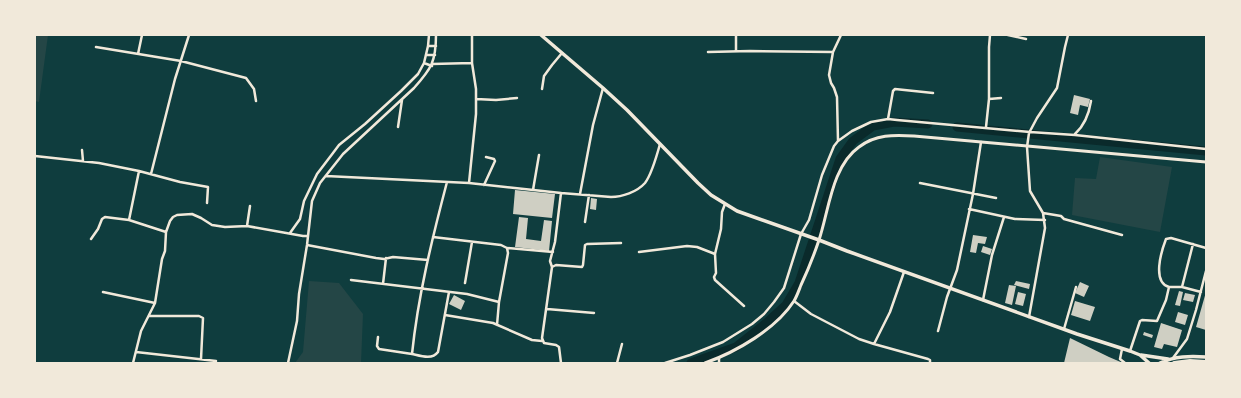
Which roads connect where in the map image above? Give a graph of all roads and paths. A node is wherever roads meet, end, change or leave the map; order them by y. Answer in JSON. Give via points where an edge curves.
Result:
{"nodes":[{"id":1,"x":142,"y":35,"type":"edge"},
{"id":2,"x":189,"y":35,"type":"edge"},
{"id":3,"x":429,"y":35,"type":"edge"},
{"id":4,"x":436,"y":35,"type":"edge"},
{"id":5,"x":472,"y":35,"type":"edge"},
{"id":6,"x":541,"y":35,"type":"edge"},
{"id":7,"x":736,"y":35,"type":"edge"},
{"id":8,"x":841,"y":35,"type":"edge"},
{"id":9,"x":990,"y":35,"type":"edge"},
{"id":10,"x":1008,"y":35,"type":"edge"},
{"id":11,"x":1068,"y":35,"type":"edge"},
{"id":12,"x":1026,"y":38,"type":"dead end"},
{"id":13,"x":429,"y":46,"type":"junction"},
{"id":14,"x":435,"y":46,"type":"junction"},
{"id":15,"x":96,"y":47,"type":"dead end"},
{"id":16,"x":736,"y":51,"type":"junction"},
{"id":17,"x":708,"y":52,"type":"dead end"},
{"id":18,"x":833,"y":52,"type":"junction"},
{"id":19,"x":562,"y":53,"type":"junction"},
{"id":20,"x":138,"y":54,"type":"junction"},
{"id":21,"x":427,"y":55,"type":"junction"},
{"id":22,"x":434,"y":55,"type":"junction"},
{"id":23,"x":181,"y":61,"type":"junction"},
{"id":24,"x":472,"y":63,"type":"junction"},
{"id":25,"x":425,"y":64,"type":"junction"},
{"id":26,"x":431,"y":65,"type":"junction"},
{"id":27,"x":421,"y":76,"type":"junction"},
{"id":28,"x":411,"y":87,"type":"junction"},
{"id":29,"x":603,"y":88,"type":"junction"},
{"id":30,"x":542,"y":89,"type":"dead end"},
{"id":31,"x":933,"y":93,"type":"dead end"},
{"id":32,"x":517,"y":98,"type":"dead end"},
{"id":33,"x":989,"y":98,"type":"junction"},
{"id":34,"x":1001,"y":98,"type":"dead end"},
{"id":35,"x":402,"y":99,"type":"junction"},
{"id":36,"x":476,"y":99,"type":"junction"},
{"id":37,"x":256,"y":101,"type":"dead end"},
{"id":38,"x":1091,"y":101,"type":"dead end"},
{"id":39,"x":888,"y":119,"type":"junction"},
{"id":40,"x":398,"y":127,"type":"dead end"},
{"id":41,"x":986,"y":127,"type":"junction"},
{"id":42,"x":1030,"y":133,"type":"junction"},
{"id":43,"x":1075,"y":134,"type":"junction"},
{"id":44,"x":838,"y":141,"type":"junction"},
{"id":45,"x":981,"y":142,"type":"junction"},
{"id":46,"x":660,"y":144,"type":"junction"},
{"id":47,"x":1027,"y":145,"type":"junction"},
{"id":48,"x":1206,"y":148,"type":"edge"},
{"id":49,"x":82,"y":150,"type":"dead end"},
{"id":50,"x":539,"y":155,"type":"dead end"},
{"id":51,"x":35,"y":156,"type":"edge"},
{"id":52,"x":486,"y":157,"type":"dead end"},
{"id":53,"x":83,"y":161,"type":"junction"},
{"id":54,"x":1206,"y":162,"type":"edge"},
{"id":55,"x":139,"y":171,"type":"junction"},
{"id":56,"x":151,"y":174,"type":"junction"},
{"id":57,"x":325,"y":176,"type":"junction"},
{"id":58,"x":447,"y":182,"type":"junction"},
{"id":59,"x":469,"y":183,"type":"junction"},
{"id":60,"x":920,"y":183,"type":"dead end"},
{"id":61,"x":484,"y":185,"type":"junction"},
{"id":62,"x":533,"y":190,"type":"junction"},
{"id":63,"x":561,"y":193,"type":"junction"},
{"id":64,"x":580,"y":194,"type":"junction"},
{"id":65,"x":973,"y":194,"type":"junction"},
{"id":66,"x":589,"y":195,"type":"junction"},
{"id":67,"x":996,"y":198,"type":"dead end"},
{"id":68,"x":207,"y":202,"type":"dead end"},
{"id":69,"x":725,"y":204,"type":"junction"},
{"id":70,"x":250,"y":206,"type":"dead end"},
{"id":71,"x":970,"y":209,"type":"junction"},
{"id":72,"x":1043,"y":213,"type":"junction"},
{"id":73,"x":1004,"y":216,"type":"junction"},
{"id":74,"x":129,"y":220,"type":"junction"},
{"id":75,"x":1045,"y":220,"type":"junction"},
{"id":76,"x":585,"y":222,"type":"dead end"},
{"id":77,"x":247,"y":226,"type":"junction"},
{"id":78,"x":166,"y":232,"type":"junction"},
{"id":79,"x":290,"y":234,"type":"junction"},
{"id":80,"x":802,"y":234,"type":"junction"},
{"id":81,"x":1122,"y":235,"type":"dead end"},
{"id":82,"x":308,"y":236,"type":"junction"},
{"id":83,"x":433,"y":237,"type":"junction"},
{"id":84,"x":91,"y":239,"type":"dead end"},
{"id":85,"x":818,"y":240,"type":"junction"},
{"id":86,"x":472,"y":242,"type":"junction"},
{"id":87,"x":620,"y":244,"type":"dead end"},
{"id":88,"x":1192,"y":244,"type":"junction"},
{"id":89,"x":307,"y":245,"type":"junction"},
{"id":90,"x":507,"y":248,"type":"junction"},
{"id":91,"x":1206,"y":248,"type":"edge"},
{"id":92,"x":553,"y":252,"type":"junction"},
{"id":93,"x":639,"y":252,"type":"dead end"},
{"id":94,"x":716,"y":254,"type":"junction"},
{"id":95,"x":386,"y":258,"type":"junction"},
{"id":96,"x":428,"y":260,"type":"junction"},
{"id":97,"x":552,"y":267,"type":"junction"},
{"id":98,"x":1206,"y":271,"type":"edge"},
{"id":99,"x":904,"y":272,"type":"junction"},
{"id":100,"x":351,"y":280,"type":"dead end"},
{"id":101,"x":465,"y":283,"type":"dead end"},
{"id":102,"x":383,"y":284,"type":"junction"},
{"id":103,"x":1076,"y":287,"type":"dead end"},
{"id":104,"x":1170,"y":287,"type":"junction"},
{"id":105,"x":1182,"y":287,"type":"junction"},
{"id":106,"x":950,"y":288,"type":"junction"},
{"id":107,"x":422,"y":289,"type":"junction"},
{"id":108,"x":103,"y":292,"type":"dead end"},
{"id":109,"x":449,"y":292,"type":"junction"},
{"id":110,"x":1201,"y":292,"type":"junction"},
{"id":111,"x":984,"y":300,"type":"junction"},
{"id":112,"x":794,"y":301,"type":"junction"},
{"id":113,"x":499,"y":302,"type":"junction"},
{"id":114,"x":155,"y":303,"type":"junction"},
{"id":115,"x":744,"y":306,"type":"dead end"},
{"id":116,"x":547,"y":309,"type":"junction"},
{"id":117,"x":594,"y":313,"type":"dead end"},
{"id":118,"x":445,"y":315,"type":"junction"},
{"id":119,"x":149,"y":316,"type":"junction"},
{"id":120,"x":1029,"y":317,"type":"junction"},
{"id":121,"x":497,"y":325,"type":"junction"},
{"id":122,"x":1064,"y":329,"type":"junction"},
{"id":123,"x":938,"y":331,"type":"dead end"},
{"id":124,"x":378,"y":337,"type":"dead end"},
{"id":125,"x":542,"y":341,"type":"junction"},
{"id":126,"x":622,"y":344,"type":"dead end"},
{"id":127,"x":874,"y":344,"type":"junction"},
{"id":128,"x":1122,"y":349,"type":"junction"},
{"id":129,"x":1130,"y":351,"type":"junction"},
{"id":130,"x":136,"y":352,"type":"junction"},
{"id":131,"x":412,"y":354,"type":"junction"},
{"id":132,"x":1140,"y":355,"type":"junction"},
{"id":133,"x":1206,"y":357,"type":"edge"},
{"id":134,"x":719,"y":358,"type":"junction"},
{"id":135,"x":1174,"y":358,"type":"junction"},
{"id":136,"x":201,"y":359,"type":"junction"},
{"id":137,"x":1168,"y":359,"type":"junction"},
{"id":138,"x":216,"y":361,"type":"dead end"},
{"id":139,"x":1206,"y":362,"type":"edge"},
{"id":140,"x":134,"y":363,"type":"edge"},
{"id":141,"x":288,"y":363,"type":"edge"},
{"id":142,"x":561,"y":363,"type":"edge"},
{"id":143,"x":617,"y":363,"type":"edge"},
{"id":144,"x":665,"y":363,"type":"edge"},
{"id":145,"x":705,"y":363,"type":"edge"},
{"id":146,"x":718,"y":363,"type":"edge"},
{"id":147,"x":930,"y":363,"type":"edge"},
{"id":148,"x":1125,"y":363,"type":"edge"},
{"id":149,"x":1149,"y":363,"type":"edge"},
{"id":150,"x":1160,"y":363,"type":"edge"},
{"id":151,"x":1174,"y":363,"type":"edge"}],
"edges":[{"from":1,"to":20,"type":"street"},
{"from":2,"to":23,"type":"street"},
{"from":3,"to":13,"type":"street"},
{"from":4,"to":14,"type":"street"},
{"from":5,"to":24,"type":"street"},
{"from":6,"to":19,"type":"main road"},
{"from":7,"to":16,"type":"street"},
{"from":8,"to":18,"type":"street"},
{"from":9,"to":33,"type":"street"},
{"from":10,"to":12,"type":"street"},
{"from":11,"to":42,"type":"street","via":[[1057,88]]},
{"from":13,"to":14,"type":"street"},
{"from":13,"to":21,"type":"street"},
{"from":14,"to":22,"type":"street"},
{"from":15,"to":20,"type":"street"},
{"from":16,"to":17,"type":"street"},
{"from":16,"to":18,"type":"street"},
{"from":18,"to":44,"type":"street","via":[[829,74],[836,97]]},
{"from":19,"to":29,"type":"main road"},
{"from":19,"to":30,"type":"street","via":[[544,76]]},
{"from":20,"to":23,"type":"street"},
{"from":21,"to":22,"type":"street"},
{"from":21,"to":25,"type":"street"},
{"from":22,"to":26,"type":"street"},
{"from":23,"to":37,"type":"street","via":[[246,78],[254,89]]},
{"from":23,"to":56,"type":"street"},
{"from":24,"to":26,"type":"street"},
{"from":24,"to":36,"type":"street"},
{"from":25,"to":26,"type":"street"},
{"from":25,"to":27,"type":"street"},
{"from":26,"to":27,"type":"street"},
{"from":27,"to":28,"type":"street"},
{"from":27,"to":28,"type":"street"},
{"from":28,"to":35,"type":"street"},
{"from":28,"to":79,"type":"street","via":[[339,145],[329,157],[317,174],[304,201],[300,219]]},
{"from":29,"to":46,"type":"main road"},
{"from":29,"to":64,"type":"street"},
{"from":31,"to":39,"type":"street","via":[[895,89]]},
{"from":32,"to":36,"type":"street"},
{"from":33,"to":34,"type":"street"},
{"from":33,"to":41,"type":"street"},
{"from":35,"to":40,"type":"street"},
{"from":35,"to":57,"type":"street","via":[[343,154]]},
{"from":36,"to":59,"type":"street"},
{"from":38,"to":43,"type":"street","via":[[1085,123]]},
{"from":39,"to":41,"type":"street"},
{"from":39,"to":44,"type":"street","via":[[871,122]]},
{"from":41,"to":42,"type":"street"},
{"from":42,"to":43,"type":"street"},
{"from":42,"to":47,"type":"street"},
{"from":43,"to":48,"type":"street"},
{"from":44,"to":80,"type":"street","via":[[822,174],[809,220]]},
{"from":45,"to":47,"type":"street"},
{"from":45,"to":65,"type":"street"},
{"from":45,"to":85,"type":"street","via":[[888,135],[859,147],[842,166]]},
{"from":46,"to":66,"type":"street","via":[[646,181],[640,187],[619,197]]},
{"from":46,"to":69,"type":"main road","via":[[711,195]]},
{"from":47,"to":54,"type":"street"},
{"from":47,"to":72,"type":"street","via":[[1030,191]]},
{"from":49,"to":53,"type":"street"},
{"from":50,"to":62,"type":"street"},
{"from":51,"to":53,"type":"street"},
{"from":52,"to":61,"type":"street","via":[[495,161]]},
{"from":53,"to":55,"type":"street"},
{"from":55,"to":56,"type":"street"},
{"from":55,"to":74,"type":"street"},
{"from":56,"to":68,"type":"street","via":[[208,187]]},
{"from":57,"to":58,"type":"street"},
{"from":57,"to":82,"type":"street","via":[[312,201]]},
{"from":58,"to":59,"type":"street"},
{"from":58,"to":83,"type":"street"},
{"from":59,"to":61,"type":"street"},
{"from":60,"to":65,"type":"street"},
{"from":61,"to":62,"type":"street"},
{"from":62,"to":63,"type":"street"},
{"from":63,"to":64,"type":"street"},
{"from":63,"to":92,"type":"street"},
{"from":64,"to":66,"type":"street"},
{"from":65,"to":67,"type":"street"},
{"from":65,"to":71,"type":"street"},
{"from":66,"to":76,"type":"street"},
{"from":69,"to":80,"type":"main road","via":[[757,219]]},
{"from":69,"to":94,"type":"street"},
{"from":70,"to":77,"type":"street"},
{"from":71,"to":73,"type":"street"},
{"from":71,"to":106,"type":"street","via":[[957,270]]},
{"from":72,"to":75,"type":"street"},
{"from":72,"to":81,"type":"street"},
{"from":73,"to":75,"type":"street"},
{"from":73,"to":111,"type":"street","via":[[992,255]]},
{"from":74,"to":78,"type":"street"},
{"from":74,"to":84,"type":"street","via":[[104,217]]},
{"from":75,"to":120,"type":"street"},
{"from":77,"to":78,"type":"street","via":[[212,225],[192,214],[177,215],[173,216]]},
{"from":77,"to":79,"type":"street"},
{"from":78,"to":114,"type":"street"},
{"from":79,"to":82,"type":"street"},
{"from":80,"to":85,"type":"main road"},
{"from":80,"to":144,"type":"street","via":[[784,288],[764,314],[723,342]]},
{"from":82,"to":89,"type":"street"},
{"from":83,"to":86,"type":"street"},
{"from":83,"to":96,"type":"street"},
{"from":85,"to":99,"type":"main road"},
{"from":85,"to":112,"type":"street"},
{"from":86,"to":90,"type":"street"},
{"from":86,"to":101,"type":"street"},
{"from":87,"to":97,"type":"street","via":[[587,244],[583,266]]},
{"from":88,"to":91,"type":"street"},
{"from":88,"to":104,"type":"street","via":[[1169,238],[1165,240],[1158,269],[1162,283]]},
{"from":88,"to":105,"type":"street"},
{"from":89,"to":95,"type":"street"},
{"from":89,"to":141,"type":"street","via":[[297,321]]},
{"from":90,"to":92,"type":"street"},
{"from":90,"to":113,"type":"street"},
{"from":92,"to":97,"type":"street","via":[[550,261]]},
{"from":93,"to":94,"type":"street","via":[[687,246]]},
{"from":94,"to":115,"type":"street","via":[[715,279]]},
{"from":95,"to":96,"type":"street"},
{"from":95,"to":102,"type":"street"},
{"from":96,"to":107,"type":"street"},
{"from":97,"to":116,"type":"street"},
{"from":98,"to":110,"type":"street"},
{"from":99,"to":106,"type":"main road"},
{"from":99,"to":127,"type":"street","via":[[890,312]]},
{"from":100,"to":102,"type":"street"},
{"from":102,"to":107,"type":"street"},
{"from":103,"to":122,"type":"street"},
{"from":104,"to":105,"type":"street"},
{"from":104,"to":129,"type":"street","via":[[1157,321],[1139,322]]},
{"from":105,"to":110,"type":"street"},
{"from":106,"to":111,"type":"main road"},
{"from":106,"to":123,"type":"street"},
{"from":107,"to":109,"type":"street"},
{"from":107,"to":131,"type":"street"},
{"from":108,"to":114,"type":"street"},
{"from":109,"to":113,"type":"street"},
{"from":109,"to":118,"type":"street"},
{"from":110,"to":135,"type":"street","via":[[1187,339]]},
{"from":111,"to":120,"type":"main road"},
{"from":112,"to":127,"type":"street","via":[[812,314],[859,339]]},
{"from":112,"to":134,"type":"street","via":[[779,318],[753,339]]},
{"from":113,"to":121,"type":"street"},
{"from":114,"to":119,"type":"street"},
{"from":116,"to":117,"type":"street"},
{"from":116,"to":125,"type":"street"},
{"from":118,"to":121,"type":"street"},
{"from":118,"to":131,"type":"street","via":[[437,354],[432,357]]},
{"from":119,"to":130,"type":"street","via":[[140,331]]},
{"from":119,"to":136,"type":"street","via":[[203,318]]},
{"from":120,"to":122,"type":"main road"},
{"from":121,"to":125,"type":"street","via":[[532,340]]},
{"from":122,"to":128,"type":"main road"},
{"from":124,"to":131,"type":"street","via":[[379,349]]},
{"from":125,"to":142,"type":"street","via":[[558,347]]},
{"from":126,"to":143,"type":"street"},
{"from":127,"to":147,"type":"street","via":[[928,359]]},
{"from":128,"to":129,"type":"main road"},
{"from":128,"to":148,"type":"street","via":[[1120,359]]},
{"from":129,"to":132,"type":"main road"},
{"from":130,"to":136,"type":"street"},
{"from":130,"to":140,"type":"street"},
{"from":132,"to":137,"type":"main road"},
{"from":132,"to":149,"type":"main road"},
{"from":133,"to":135,"type":"main road"},
{"from":134,"to":145,"type":"street"},
{"from":134,"to":146,"type":"street"},
{"from":135,"to":137,"type":"main road"},
{"from":136,"to":138,"type":"street"},
{"from":137,"to":150,"type":"main road"},
{"from":139,"to":151,"type":"highway"}]}
